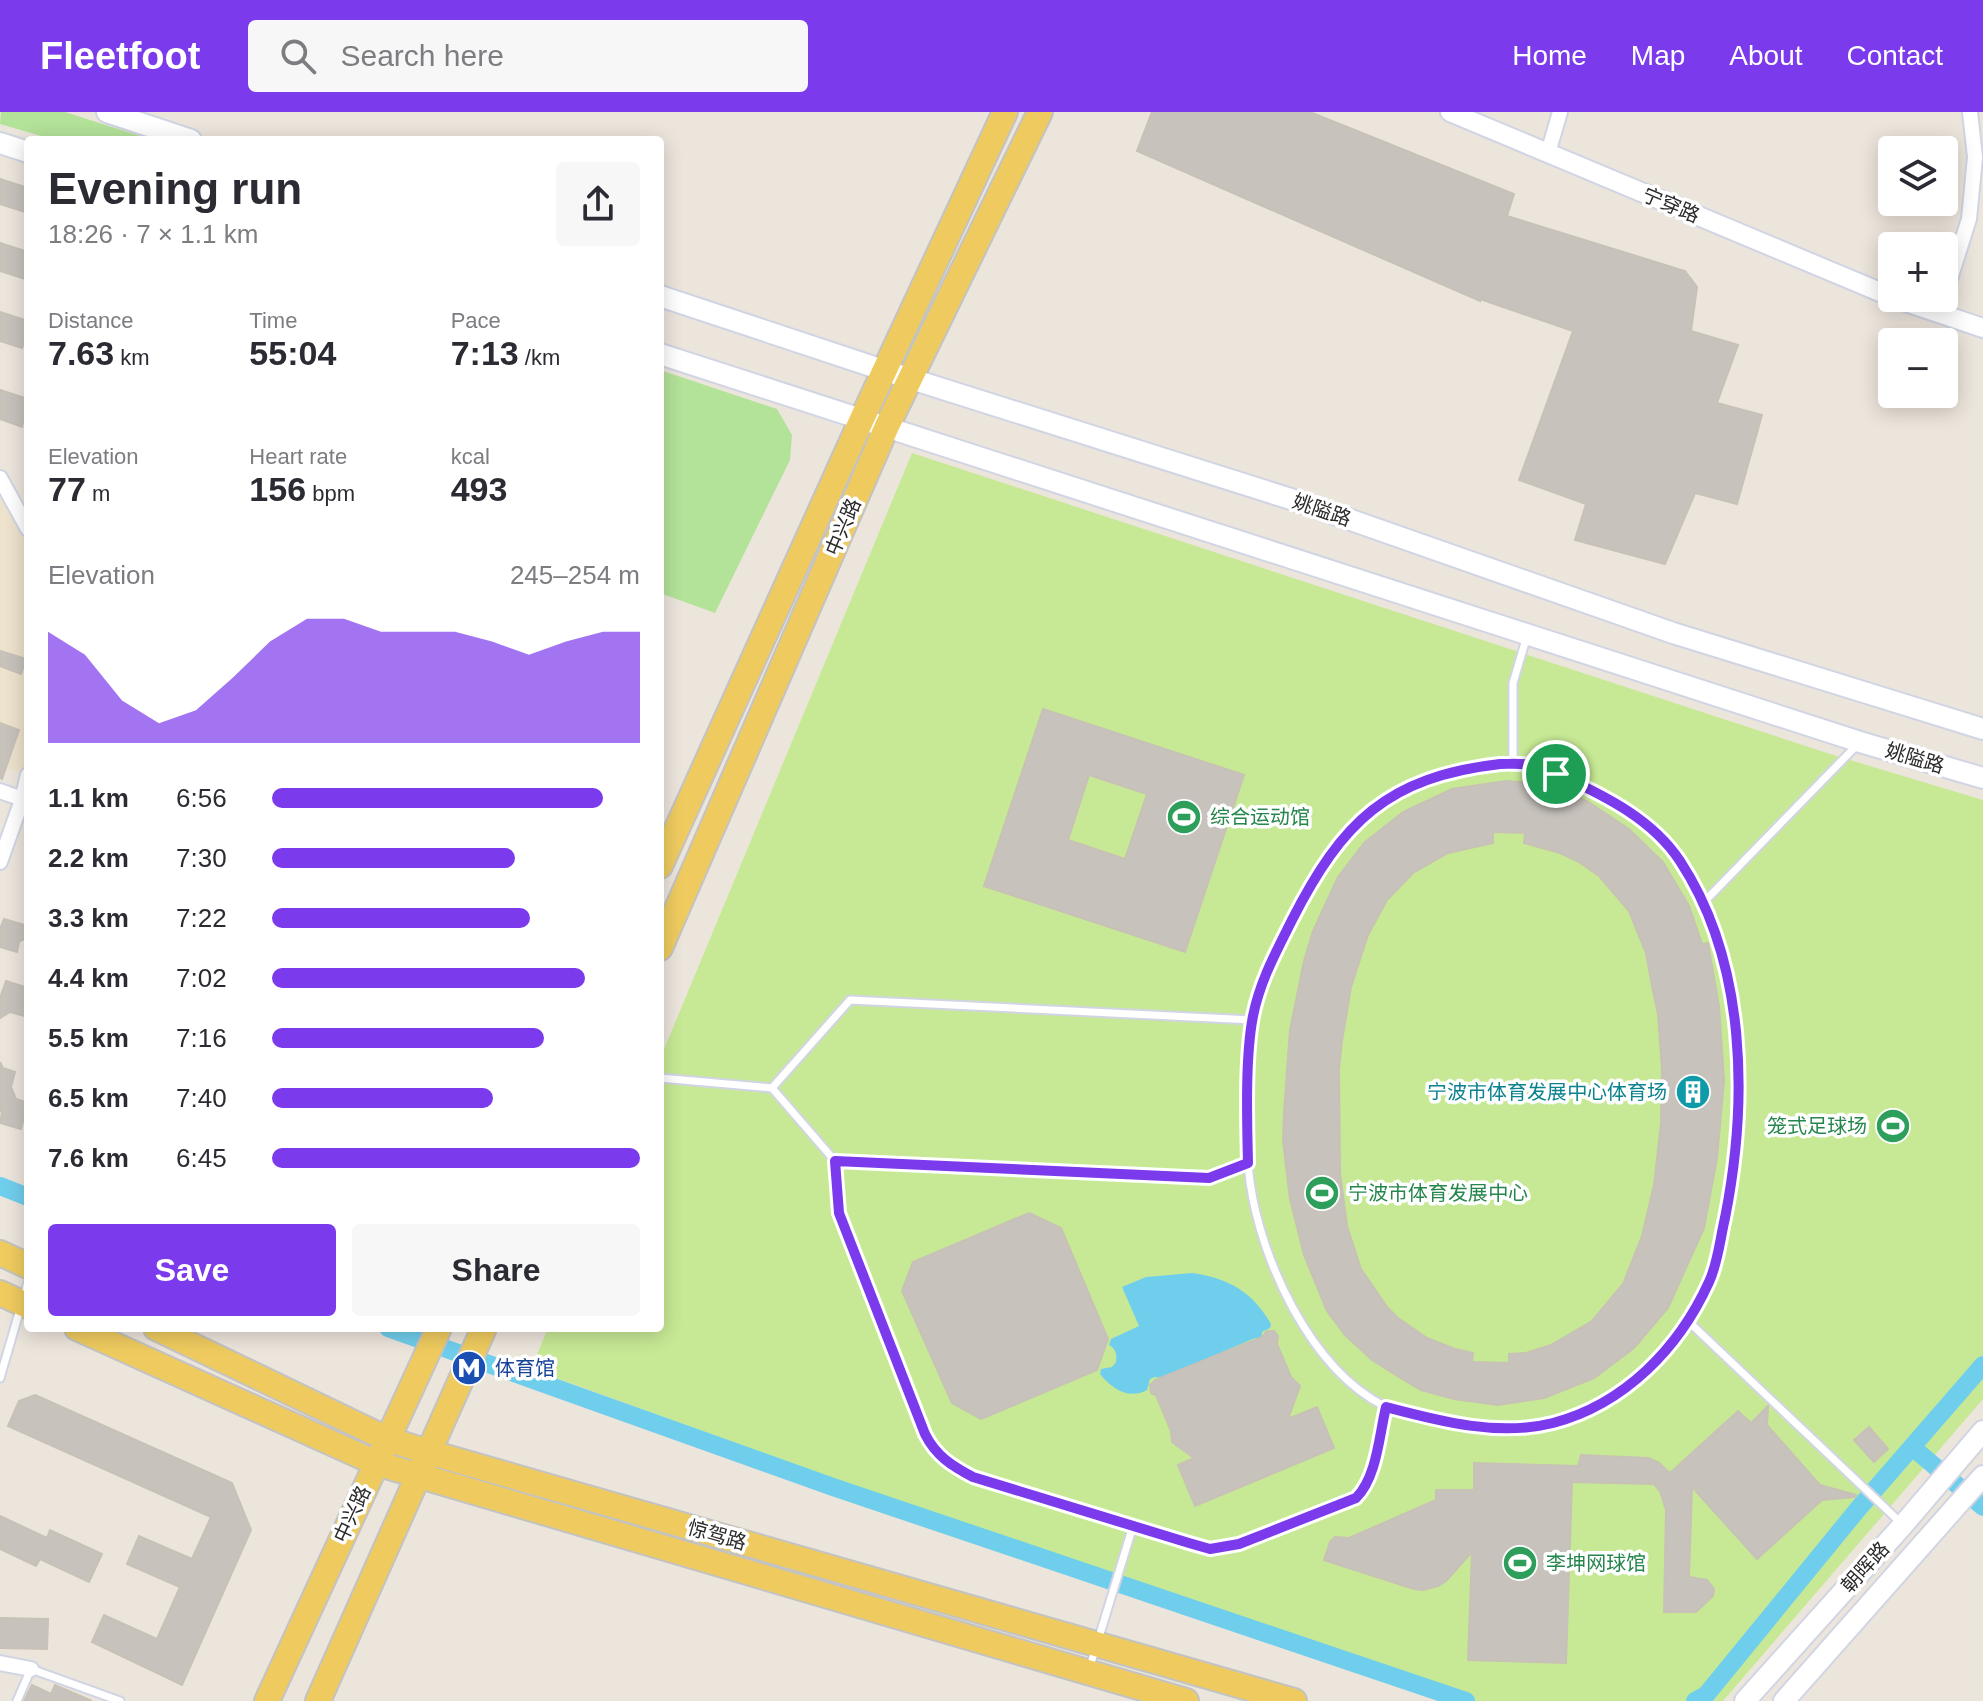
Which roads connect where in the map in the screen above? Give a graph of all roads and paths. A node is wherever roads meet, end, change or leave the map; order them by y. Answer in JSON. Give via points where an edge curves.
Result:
{"nodes":[{"id":1,"x":107,"y":112,"type":"edge"},
{"id":2,"x":1005,"y":112,"type":"edge"},
{"id":3,"x":1040,"y":112,"type":"edge"},
{"id":4,"x":1450,"y":112,"type":"edge"},
{"id":5,"x":1560,"y":112,"type":"edge"},
{"id":6,"x":1970,"y":112,"type":"edge"},
{"id":7,"x":179,"y":136,"type":"edge"},
{"id":8,"x":0,"y":143,"type":"edge"},
{"id":9,"x":24,"y":151,"type":"edge"},
{"id":10,"x":1548,"y":153,"type":"junction"},
{"id":11,"x":1958,"y":253,"type":"edge"},
{"id":12,"x":1878,"y":292,"type":"edge"},
{"id":13,"x":664,"y":297,"type":"edge"},
{"id":14,"x":1957,"y":312,"type":"edge"},
{"id":15,"x":1983,"y":328,"type":"edge"},
{"id":16,"x":664,"y":355,"type":"edge"},
{"id":17,"x":886,"y":371,"type":"junction"},
{"id":18,"x":910,"y":378,"type":"junction"},
{"id":19,"x":862,"y":419,"type":"junction"},
{"id":20,"x":887,"y":426,"type":"junction"},
{"id":21,"x":0,"y":478,"type":"edge"},
{"id":22,"x":24,"y":522,"type":"edge"},
{"id":23,"x":1528,"y":634,"type":"junction"},
{"id":24,"x":1983,"y":729,"type":"edge"},
{"id":25,"x":1860,"y":742,"type":"junction"},
{"id":26,"x":1513,"y":764,"type":"junction"},
{"id":27,"x":1983,"y":778,"type":"edge"},
{"id":28,"x":0,"y":791,"type":"edge"},
{"id":29,"x":24,"y":800,"type":"edge"},
{"id":30,"x":24,"y":802,"type":"edge"},
{"id":31,"x":664,"y":857,"type":"edge"},
{"id":32,"x":0,"y":862,"type":"edge"},
{"id":33,"x":1704,"y":902,"type":"junction"},
{"id":34,"x":664,"y":939,"type":"edge"},
{"id":35,"x":1252,"y":1020,"type":"junction"},
{"id":36,"x":664,"y":1078,"type":"edge"},
{"id":37,"x":772,"y":1088,"type":"junction"},
{"id":38,"x":835,"y":1161,"type":"junction"},
{"id":39,"x":1248,"y":1163,"type":"junction"},
{"id":40,"x":0,"y":1253,"type":"edge"},
{"id":41,"x":24,"y":1264,"type":"edge"},
{"id":42,"x":0,"y":1293,"type":"edge"},
{"id":43,"x":24,"y":1297,"type":"edge"},
{"id":44,"x":24,"y":1303,"type":"edge"},
{"id":45,"x":1689,"y":1322,"type":"junction"},
{"id":46,"x":86,"y":1332,"type":"edge"},
{"id":47,"x":164,"y":1332,"type":"edge"},
{"id":48,"x":437,"y":1332,"type":"edge"},
{"id":49,"x":482,"y":1332,"type":"edge"},
{"id":50,"x":0,"y":1378,"type":"edge"},
{"id":51,"x":1386,"y":1407,"type":"junction"},
{"id":52,"x":1983,"y":1431,"type":"edge"},
{"id":53,"x":387,"y":1439,"type":"junction"},
{"id":54,"x":376,"y":1463,"type":"junction"},
{"id":55,"x":423,"y":1463,"type":"junction"},
{"id":56,"x":1983,"y":1476,"type":"edge"},
{"id":57,"x":1903,"y":1525,"type":"junction"},
{"id":58,"x":1133,"y":1526,"type":"junction"},
{"id":59,"x":1092,"y":1660,"type":"dead end"},
{"id":60,"x":0,"y":1663,"type":"edge"},
{"id":61,"x":31,"y":1669,"type":"junction"},
{"id":62,"x":17,"y":1701,"type":"edge"},
{"id":63,"x":120,"y":1701,"type":"edge"},
{"id":64,"x":267,"y":1701,"type":"edge"},
{"id":65,"x":318,"y":1701,"type":"edge"},
{"id":66,"x":1186,"y":1701,"type":"edge"},
{"id":67,"x":1294,"y":1701,"type":"edge"},
{"id":68,"x":1745,"y":1701,"type":"edge"},
{"id":69,"x":1784,"y":1701,"type":"edge"}],
"edges":[{"from":1,"to":7,"type":"main road"},
{"from":2,"to":17,"type":"main road","name":"中兴路"},
{"from":3,"to":18,"type":"main road","name":"中兴路"},
{"from":4,"to":10,"type":"street","name":"宁穿路"},
{"from":5,"to":10,"type":"street"},
{"from":6,"to":11,"type":"street","via":[[1975,157],[1969,219]]},
{"from":8,"to":9,"type":"main road"},
{"from":10,"to":12,"type":"street","name":"宁穿路"},
{"from":13,"to":17,"type":"main road","name":"姚隘路"},
{"from":14,"to":15,"type":"street","name":"宁穿路"},
{"from":16,"to":19,"type":"main road","name":"姚隘路"},
{"from":17,"to":18,"type":"main road","name":"姚隘路"},
{"from":17,"to":19,"type":"main road","name":"中兴路"},
{"from":18,"to":20,"type":"main road","name":"中兴路"},
{"from":18,"to":24,"type":"main road","name":"姚隘路","via":[[1294,500],[1673,633]]},
{"from":19,"to":20,"type":"main road","name":"姚隘路"},
{"from":19,"to":31,"type":"main road","name":"中兴路"},
{"from":20,"to":23,"type":"main road","name":"姚隘路"},
{"from":20,"to":34,"type":"main road","name":"中兴路"},
{"from":21,"to":22,"type":"street"},
{"from":23,"to":25,"type":"main road","name":"姚隘路"},
{"from":23,"to":26,"type":"lane","via":[[1513,683]]},
{"from":25,"to":27,"type":"main road","name":"姚隘路"},
{"from":25,"to":33,"type":"lane"},
{"from":26,"to":33,"type":"lane","via":[[1556,774],[1638,817],[1678,858]]},
{"from":26,"to":35,"type":"lane","via":[[1476,767],[1408,786],[1360,818],[1312,883],[1261,984]]},
{"from":28,"to":29,"type":"street"},
{"from":30,"to":32,"type":"street"},
{"from":33,"to":45,"type":"lane","via":[[1719,945],[1734,1025],[1737,1137],[1711,1279]]},
{"from":35,"to":37,"type":"lane","via":[[850,1000]]},
{"from":35,"to":39,"type":"lane"},
{"from":36,"to":37,"type":"lane"},
{"from":37,"to":38,"type":"lane"},
{"from":38,"to":39,"type":"lane","via":[[1209,1178]]},
{"from":38,"to":58,"type":"lane","via":[[839,1213],[933,1451],[973,1477]]},
{"from":39,"to":51,"type":"lane","via":[[1264,1242],[1282,1287],[1328,1359]]},
{"from":40,"to":41,"type":"main road"},
{"from":42,"to":43,"type":"main road"},
{"from":44,"to":50,"type":"lane"},
{"from":45,"to":51,"type":"lane","via":[[1625,1390],[1552,1423],[1456,1424]]},
{"from":45,"to":57,"type":"lane"},
{"from":46,"to":54,"type":"main road","name":"惊驾路"},
{"from":47,"to":53,"type":"main road","name":"惊驾路"},
{"from":48,"to":53,"type":"main road","name":"中兴路"},
{"from":49,"to":55,"type":"main road"},
{"from":51,"to":58,"type":"lane","via":[[1369,1479],[1356,1498],[1239,1544],[1210,1549]]},
{"from":52,"to":57,"type":"main road","name":"朝晖路"},
{"from":53,"to":54,"type":"main road","name":"中兴路"},
{"from":53,"to":55,"type":"main road","name":"惊驾路"},
{"from":54,"to":55,"type":"main road","name":"惊驾路"},
{"from":54,"to":64,"type":"main road","name":"中兴路"},
{"from":55,"to":65,"type":"main road"},
{"from":55,"to":66,"type":"main road","name":"惊驾路"},
{"from":55,"to":67,"type":"main road","name":"惊驾路"},
{"from":56,"to":69,"type":"main road","name":"朝晖路"},
{"from":57,"to":68,"type":"main road","name":"朝晖路"},
{"from":58,"to":59,"type":"lane"},
{"from":60,"to":61,"type":"street"},
{"from":61,"to":62,"type":"lane"},
{"from":61,"to":63,"type":"lane"}]}
